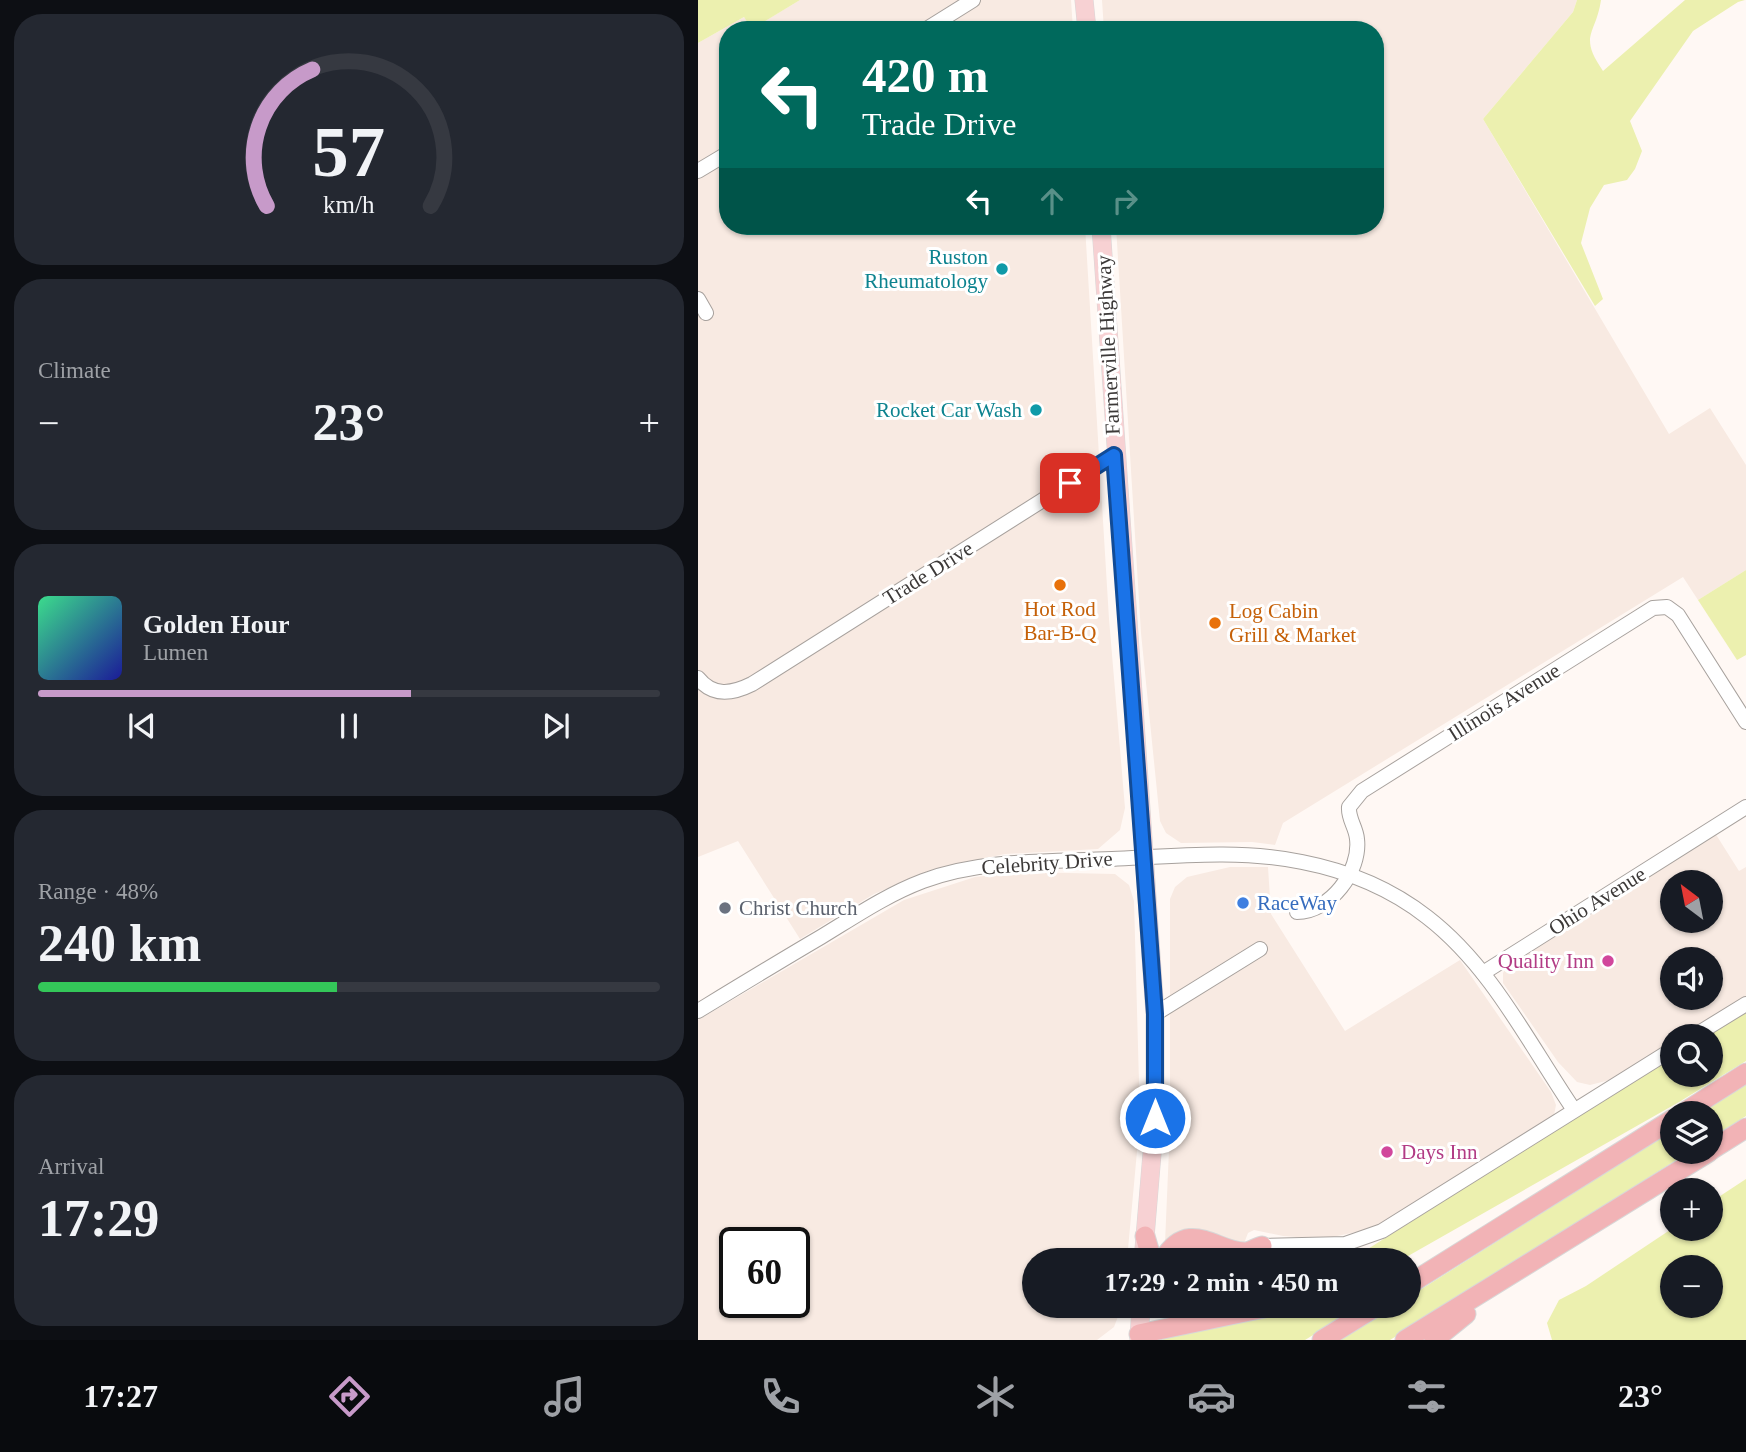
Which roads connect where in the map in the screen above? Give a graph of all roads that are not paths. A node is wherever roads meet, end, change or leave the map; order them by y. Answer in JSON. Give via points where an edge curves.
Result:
{"nodes":[{"id":1,"x":973,"y":0,"type":"edge"},
{"id":2,"x":1084,"y":0,"type":"edge"},
{"id":3,"x":940,"y":21,"type":"edge"},
{"id":4,"x":1086,"y":21,"type":"edge"},
{"id":5,"x":719,"y":158,"type":"edge"},
{"id":6,"x":698,"y":171,"type":"edge"},
{"id":7,"x":1101,"y":235,"type":"edge"},
{"id":8,"x":698,"y":299,"type":"edge"},
{"id":9,"x":706,"y":313,"type":"dead end"},
{"id":10,"x":1114,"y":455,"type":"junction"},
{"id":11,"x":698,"y":678,"type":"edge"},
{"id":12,"x":1746,"y":722,"type":"edge"},
{"id":13,"x":1746,"y":807,"type":"edge"},
{"id":14,"x":1145,"y":857,"type":"junction"},
{"id":15,"x":1349,"y":873,"type":"junction"},
{"id":16,"x":1297,"y":912,"type":"dead end"},
{"id":17,"x":1260,"y":949,"type":"dead end"},
{"id":18,"x":1483,"y":974,"type":"junction"},
{"id":19,"x":1746,"y":1004,"type":"edge"},
{"id":20,"x":698,"y":1011,"type":"edge"},
{"id":21,"x":1155,"y":1014,"type":"junction"},
{"id":22,"x":1714,"y":1024,"type":"edge"},
{"id":23,"x":1660,"y":1057,"type":"edge"},
{"id":24,"x":1746,"y":1073,"type":"edge"},
{"id":25,"x":1702,"y":1101,"type":"edge"},
{"id":26,"x":1574,"y":1110,"type":"junction"},
{"id":27,"x":1660,"y":1127,"type":"edge"},
{"id":28,"x":1746,"y":1128,"type":"edge"},
{"id":29,"x":1723,"y":1143,"type":"edge"},
{"id":30,"x":1689,"y":1164,"type":"edge"},
{"id":31,"x":1585,"y":1175,"type":"junction"},
{"id":32,"x":1145,"y":1236,"type":"junction"},
{"id":33,"x":1262,"y":1246,"type":"joint"},
{"id":34,"x":1144,"y":1248,"type":"edge"},
{"id":35,"x":1148,"y":1248,"type":"edge"},
{"id":36,"x":1173,"y":1248,"type":"edge"},
{"id":37,"x":1233,"y":1248,"type":"edge"},
{"id":38,"x":1256,"y":1248,"type":"edge"},
{"id":39,"x":1421,"y":1262,"type":"edge"},
{"id":40,"x":1507,"y":1275,"type":"junction"},
{"id":41,"x":1421,"y":1277,"type":"edge"},
{"id":42,"x":1138,"y":1318,"type":"edge"},
{"id":43,"x":1214,"y":1318,"type":"edge"},
{"id":44,"x":1358,"y":1318,"type":"edge"},
{"id":45,"x":1134,"y":1338,"type":"edge"},
{"id":46,"x":1322,"y":1340,"type":"edge"},
{"id":47,"x":1405,"y":1340,"type":"edge"},
{"id":48,"x":1434,"y":1340,"type":"edge"}],
"edges":[{"from":1,"to":3,"type":"street"},
{"from":2,"to":4,"type":"main road"},
{"from":5,"to":6,"type":"street"},
{"from":7,"to":10,"type":"main road","name":"Farmerville Highway"},
{"from":8,"to":9,"type":"street"},
{"from":10,"to":11,"type":"street","name":"Trade Drive","via":[[741,690],[713,691]]},
{"from":10,"to":14,"type":"main road","name":"Farmerville Highway"},
{"from":12,"to":15,"type":"street","name":"Illinois Avenue","via":[[1682,620],[1661,606],[1377,781],[1350,803],[1348,812],[1358,839]]},
{"from":13,"to":18,"type":"street","name":"Ohio Avenue"},
{"from":14,"to":15,"type":"street","name":"Celebrity Drive","via":[[1257,856]]},
{"from":14,"to":20,"type":"street","name":"Celebrity Drive","via":[[1008,864],[957,870],[925,881],[868,908]]},
{"from":14,"to":21,"type":"main road","name":"Farmerville Highway"},
{"from":15,"to":16,"type":"street","via":[[1338,892],[1310,911]]},
{"from":15,"to":18,"type":"street","name":"Celebrity Drive","via":[[1422,914],[1455,941]]},
{"from":17,"to":21,"type":"street"},
{"from":18,"to":26,"type":"street","name":"Celebrity Drive"},
{"from":19,"to":22,"type":"street"},
{"from":21,"to":32,"type":"main road","name":"Farmerville Highway","via":[[1155,1118]]},
{"from":23,"to":26,"type":"street"},
{"from":24,"to":25,"type":"highway"},
{"from":26,"to":33,"type":"street","via":[[1382,1231],[1345,1244]]},
{"from":27,"to":31,"type":"highway"},
{"from":28,"to":29,"type":"highway"},
{"from":30,"to":40,"type":"highway"},
{"from":31,"to":39,"type":"highway"},
{"from":31,"to":41,"type":"highway"},
{"from":32,"to":34,"type":"main road","name":"Farmerville Highway"},
{"from":32,"to":35,"type":"highway"},
{"from":33,"to":38,"type":"highway"},
{"from":36,"to":37,"type":"highway","via":[[1190,1239]]},
{"from":40,"to":47,"type":"highway"},
{"from":40,"to":48,"type":"highway"},
{"from":42,"to":45,"type":"main road"},
{"from":43,"to":45,"type":"highway"},
{"from":44,"to":46,"type":"highway"}]}
